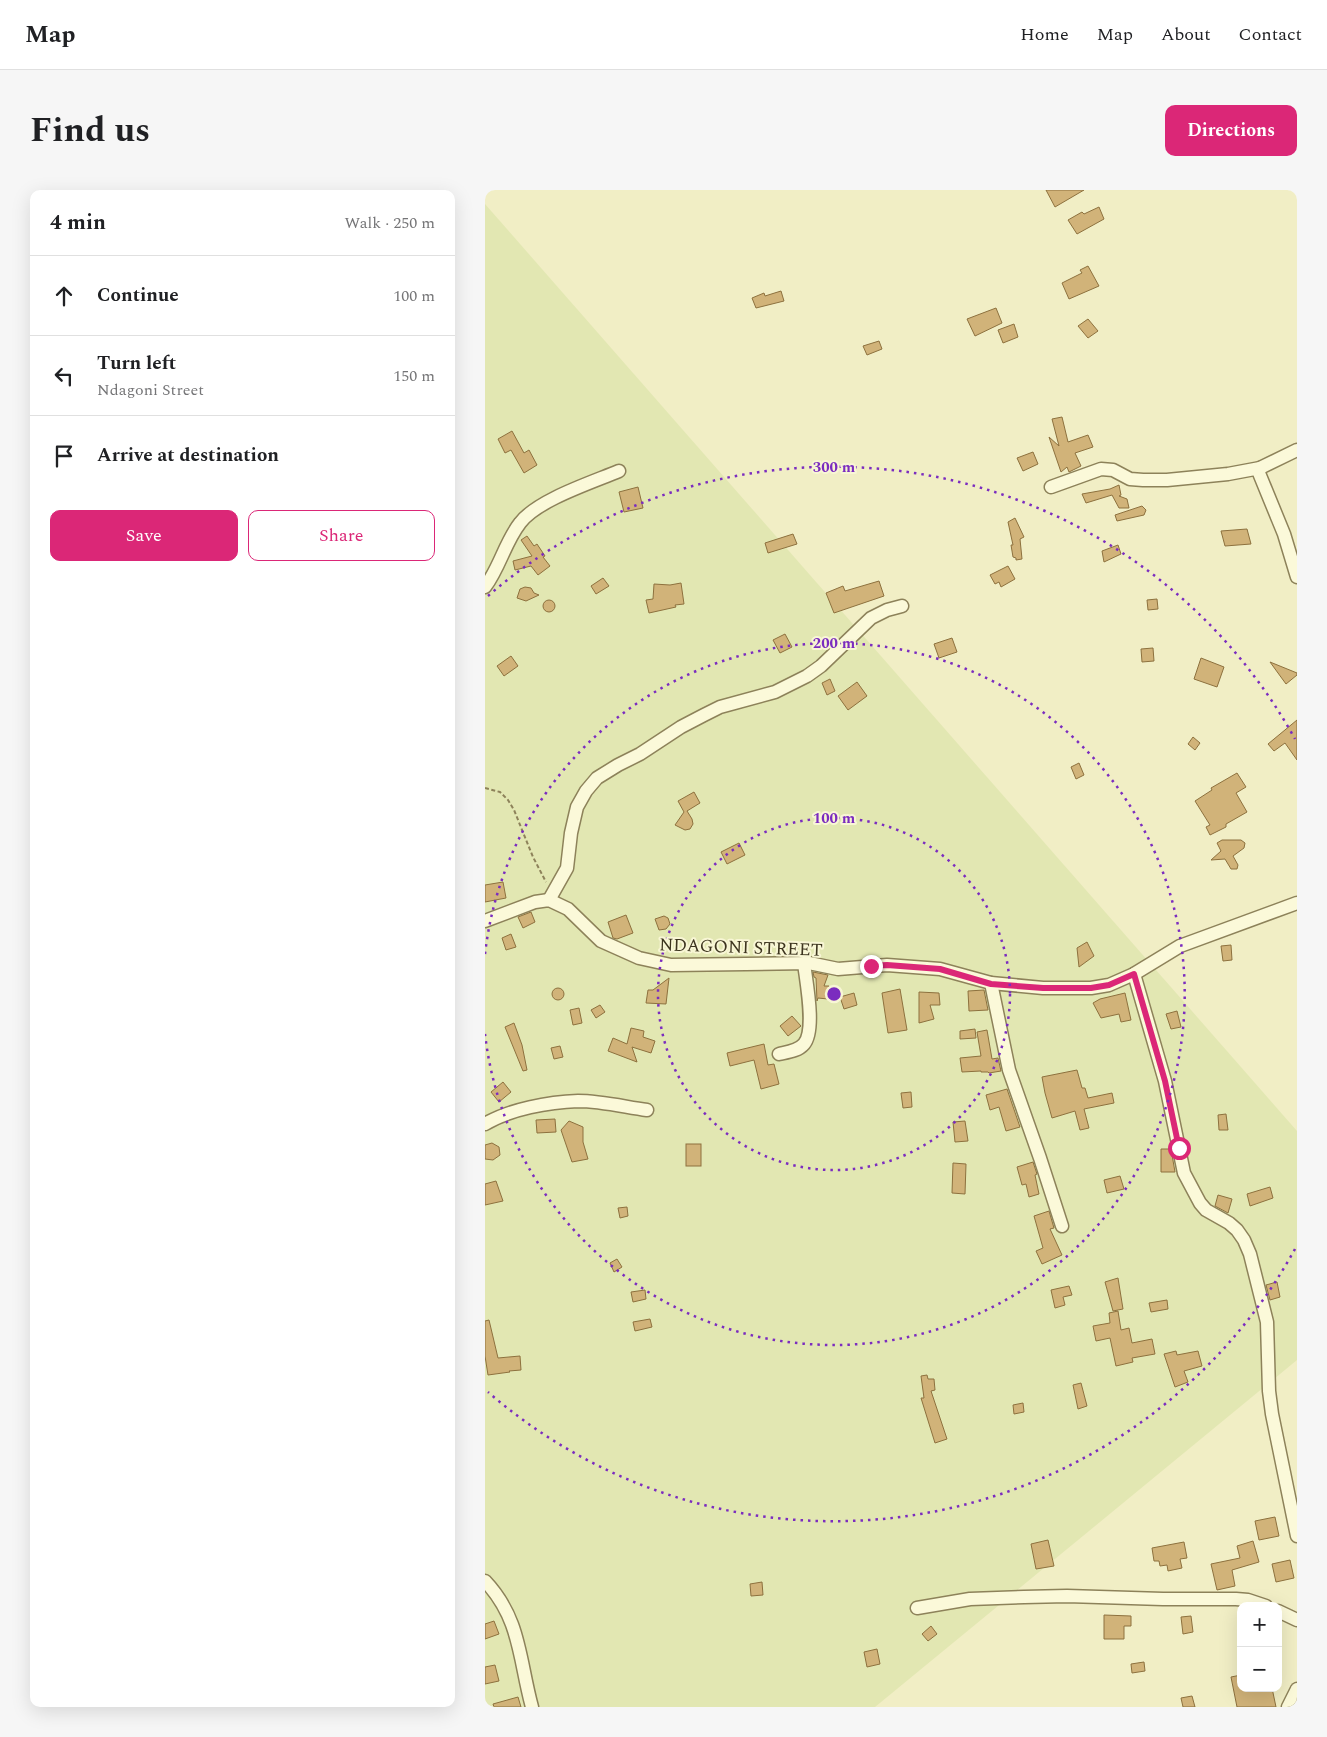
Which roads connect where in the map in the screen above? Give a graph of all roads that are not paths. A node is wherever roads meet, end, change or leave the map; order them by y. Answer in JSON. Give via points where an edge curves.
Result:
{"nodes":[{"id":1,"x":1297,"y":450,"type":"edge"},
{"id":2,"x":1260,"y":468,"type":"junction"},
{"id":3,"x":619,"y":470,"type":"dead end"},
{"id":4,"x":1051,"y":487,"type":"dead end"},
{"id":5,"x":1297,"y":577,"type":"edge"},
{"id":6,"x":485,"y":587,"type":"edge"},
{"id":7,"x":902,"y":606,"type":"dead end"},
{"id":8,"x":551,"y":896,"type":"junction"},
{"id":9,"x":1297,"y":903,"type":"edge"},
{"id":10,"x":485,"y":921,"type":"edge"},
{"id":11,"x":804,"y":963,"type":"junction"},
{"id":12,"x":1134,"y":974,"type":"junction"},
{"id":13,"x":991,"y":984,"type":"junction"},
{"id":14,"x":779,"y":1054,"type":"dead end"},
{"id":15,"x":647,"y":1110,"type":"dead end"},
{"id":16,"x":485,"y":1124,"type":"edge"},
{"id":17,"x":1062,"y":1226,"type":"dead end"},
{"id":18,"x":1297,"y":1536,"type":"edge"},
{"id":19,"x":485,"y":1581,"type":"edge"},
{"id":20,"x":1254,"y":1602,"type":"edge"},
{"id":21,"x":917,"y":1608,"type":"dead end"},
{"id":22,"x":1282,"y":1613,"type":"edge"},
{"id":23,"x":1297,"y":1620,"type":"edge"},
{"id":24,"x":1297,"y":1689,"type":"edge"},
{"id":25,"x":532,"y":1707,"type":"edge"},
{"id":26,"x":1288,"y":1707,"type":"edge"}],
"edges":[{"from":1,"to":2,"type":"street"},
{"from":2,"to":4,"type":"street","via":[[1167,480],[1130,479],[1113,470],[1101,469]]},
{"from":2,"to":5,"type":"street","via":[[1259,473],[1284,534]]},
{"from":3,"to":6,"type":"street","via":[[535,509],[521,522]]},
{"from":7,"to":8,"type":"street","via":[[871,618],[807,676],[775,692],[703,715],[597,778],[577,807],[567,868]]},
{"from":8,"to":10,"type":"street"},
{"from":8,"to":11,"type":"street","name":"NDAGONI STREET","via":[[601,941],[639,958],[671,965]]},
{"from":9,"to":12,"type":"street","name":"NDAGONI STREET","via":[[1180,946]]},
{"from":11,"to":13,"type":"street","name":"NDAGONI STREET","via":[[838,969],[887,965],[940,969]]},
{"from":11,"to":14,"type":"street","via":[[808,1038],[797,1050]]},
{"from":12,"to":13,"type":"street","name":"NDAGONI STREET","via":[[1109,985],[1091,988]]},
{"from":12,"to":18,"type":"street","via":[[1167,1089],[1184,1173],[1205,1210],[1237,1230],[1250,1254],[1267,1322],[1272,1414]]},
{"from":13,"to":17,"type":"street","via":[[1009,1070]]},
{"from":15,"to":16,"type":"street","via":[[579,1101],[541,1104]]},
{"from":19,"to":25,"type":"street","via":[[508,1612]]},
{"from":20,"to":21,"type":"street","via":[[1067,1596],[970,1600]]},
{"from":22,"to":23,"type":"street"},
{"from":24,"to":26,"type":"street"}]}
